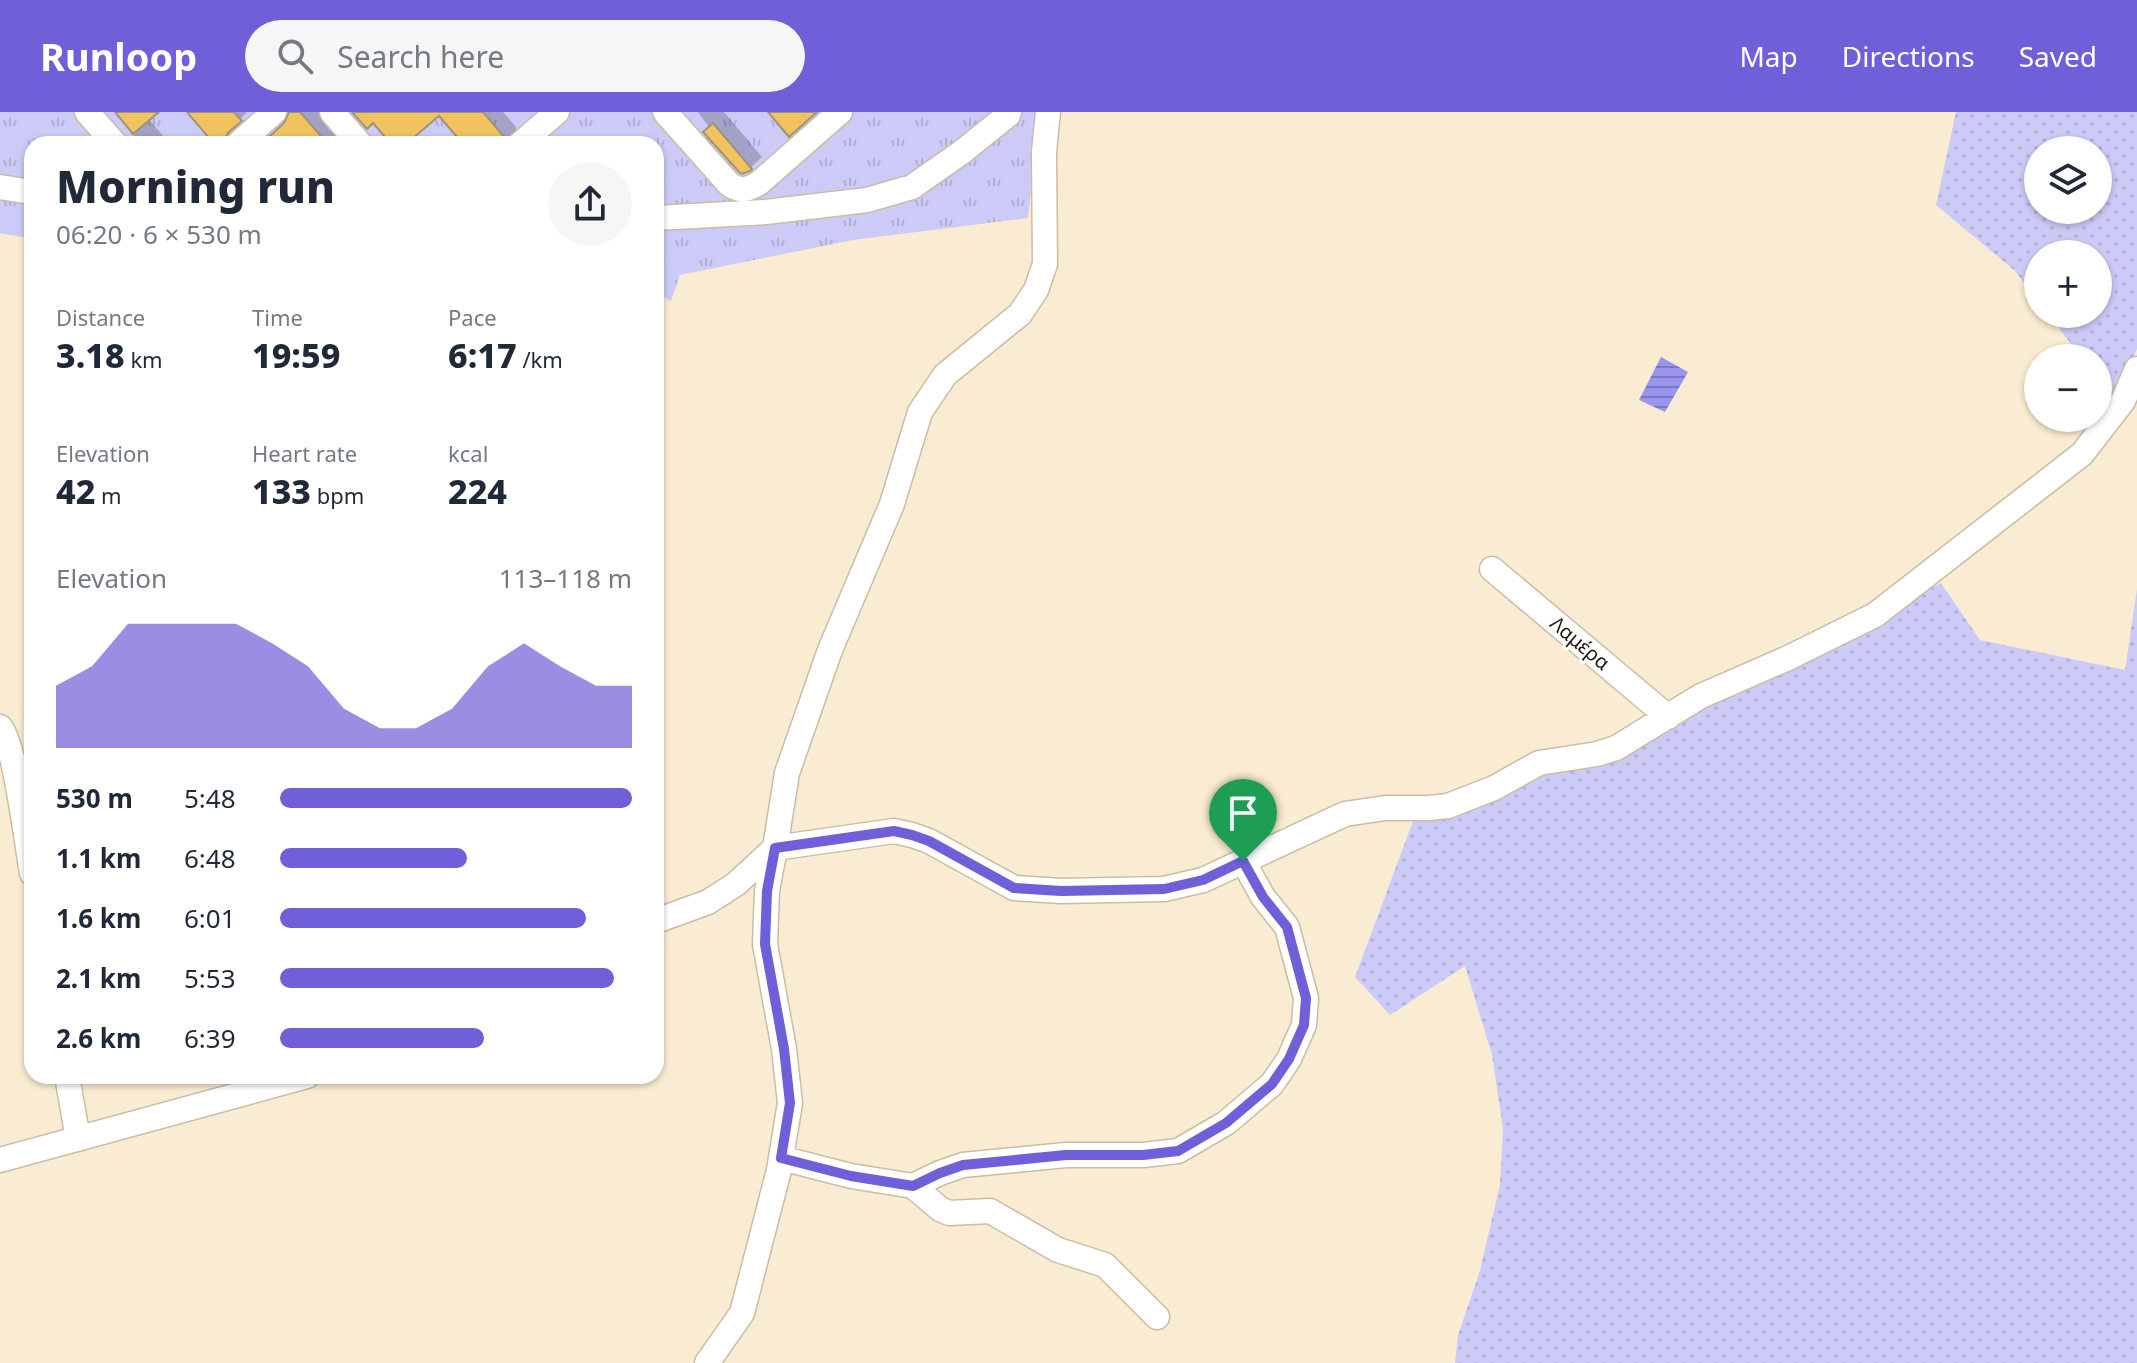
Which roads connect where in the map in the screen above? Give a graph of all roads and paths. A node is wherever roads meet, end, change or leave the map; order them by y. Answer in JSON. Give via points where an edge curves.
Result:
{"nodes":[{"id":1,"x":87,"y":112,"type":"edge"},
{"id":2,"x":274,"y":112,"type":"edge"},
{"id":3,"x":332,"y":112,"type":"edge"},
{"id":4,"x":557,"y":112,"type":"edge"},
{"id":5,"x":665,"y":112,"type":"edge"},
{"id":6,"x":840,"y":112,"type":"edge"},
{"id":7,"x":1009,"y":112,"type":"edge"},
{"id":8,"x":1048,"y":112,"type":"edge"},
{"id":9,"x":108,"y":136,"type":"edge"},
{"id":10,"x":247,"y":136,"type":"edge"},
{"id":11,"x":353,"y":136,"type":"edge"},
{"id":12,"x":529,"y":136,"type":"edge"},
{"id":13,"x":0,"y":187,"type":"edge"},
{"id":14,"x":24,"y":191,"type":"edge"},
{"id":15,"x":664,"y":218,"type":"edge"},
{"id":16,"x":2137,"y":369,"type":"edge"},
{"id":17,"x":1492,"y":569,"type":"dead end"},
{"id":18,"x":1668,"y":717,"type":"junction"},
{"id":19,"x":0,"y":727,"type":"edge"},
{"id":20,"x":24,"y":826,"type":"edge"},
{"id":21,"x":775,"y":848,"type":"junction"},
{"id":22,"x":1243,"y":861,"type":"junction"},
{"id":23,"x":664,"y":918,"type":"edge"},
{"id":24,"x":68,"y":1084,"type":"edge"},
{"id":25,"x":278,"y":1084,"type":"edge"},
{"id":26,"x":78,"y":1139,"type":"junction"},
{"id":27,"x":781,"y":1158,"type":"junction"},
{"id":28,"x":0,"y":1160,"type":"edge"},
{"id":29,"x":913,"y":1186,"type":"junction"},
{"id":30,"x":1157,"y":1317,"type":"dead end"},
{"id":31,"x":707,"y":1363,"type":"edge"}],
"edges":[{"from":1,"to":9,"type":"street"},
{"from":2,"to":10,"type":"street"},
{"from":3,"to":11,"type":"street"},
{"from":4,"to":12,"type":"street"},
{"from":5,"to":6,"type":"street","via":[[729,184],[743,190],[759,183]]},
{"from":7,"to":15,"type":"street","via":[[912,187],[867,200],[795,209]]},
{"from":8,"to":21,"type":"street","via":[[1045,264],[1036,290],[1020,314],[945,375],[920,412],[892,504],[830,650],[787,773]]},
{"from":13,"to":14,"type":"street"},
{"from":16,"to":18,"type":"street","via":[[2123,401],[2082,454],[1875,615],[1701,696]]},
{"from":17,"to":18,"type":"street","name":"Λαμέρα"},
{"from":18,"to":22,"type":"street","via":[[1616,748],[1539,763],[1448,806],[1345,814]]},
{"from":19,"to":20,"type":"street","via":[[12,755]]},
{"from":21,"to":22,"type":"street","via":[[894,831],[929,841],[1014,888],[1061,891],[1164,889],[1203,880]]},
{"from":21,"to":23,"type":"street","via":[[708,902]]},
{"from":21,"to":27,"type":"street","via":[[765,944],[790,1103]]},
{"from":22,"to":29,"type":"street","via":[[1287,927],[1306,998],[1304,1025],[1272,1084],[1226,1123],[1178,1151],[963,1165]]},
{"from":24,"to":26,"type":"street"},
{"from":25,"to":26,"type":"street"},
{"from":26,"to":28,"type":"street"},
{"from":27,"to":29,"type":"street"},
{"from":27,"to":31,"type":"street","via":[[742,1313]]},
{"from":29,"to":30,"type":"street","via":[[949,1213],[990,1211],[1058,1250],[1105,1265]]}]}
